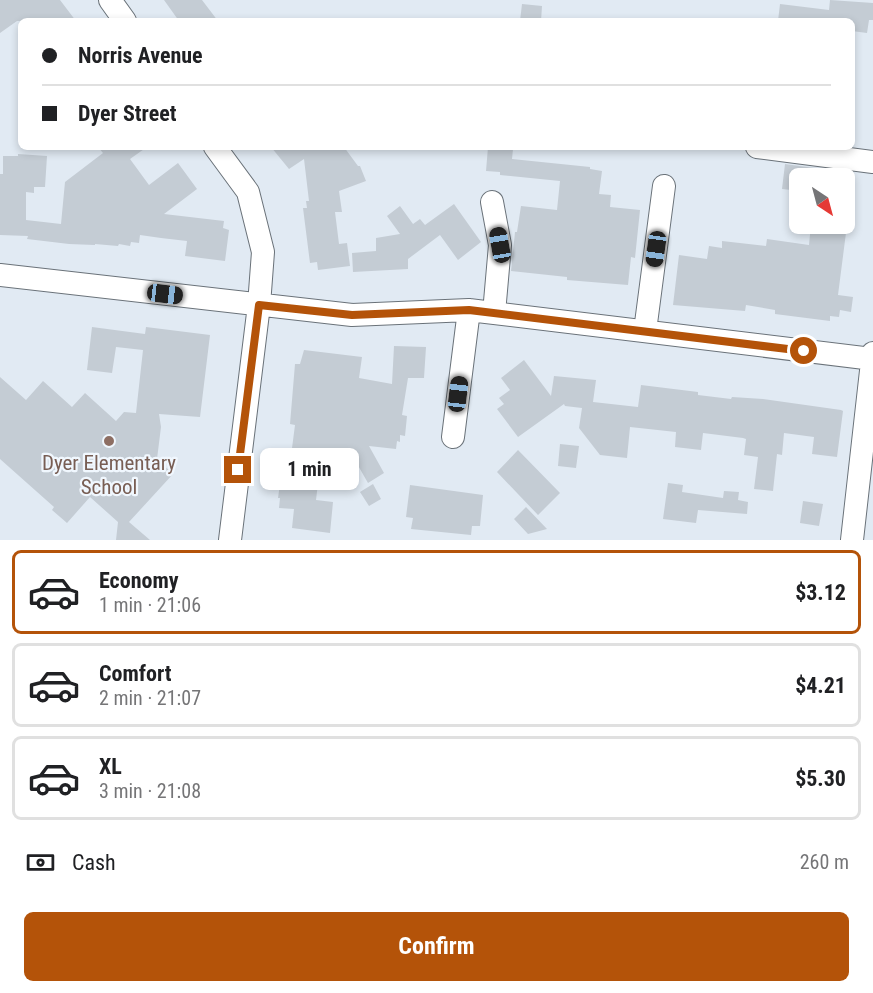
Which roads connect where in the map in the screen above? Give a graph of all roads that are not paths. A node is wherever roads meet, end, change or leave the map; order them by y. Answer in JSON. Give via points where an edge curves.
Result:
{"nodes":[{"id":1,"x":110,"y":0,"type":"edge"},
{"id":2,"x":123,"y":18,"type":"edge"},
{"id":3,"x":217,"y":150,"type":"edge"},
{"id":4,"x":780,"y":150,"type":"edge"},
{"id":5,"x":873,"y":162,"type":"edge"},
{"id":6,"x":664,"y":186,"type":"dead end"},
{"id":7,"x":492,"y":202,"type":"dead end"},
{"id":8,"x":0,"y":275,"type":"edge"},
{"id":9,"x":259,"y":305,"type":"junction"},
{"id":10,"x":469,"y":310,"type":"junction"},
{"id":11,"x":494,"y":313,"type":"junction"},
{"id":12,"x":645,"y":331,"type":"junction"},
{"id":13,"x":873,"y":353,"type":"edge"},
{"id":14,"x":873,"y":359,"type":"edge"},
{"id":15,"x":453,"y":437,"type":"dead end"},
{"id":16,"x":230,"y":540,"type":"edge"},
{"id":17,"x":852,"y":540,"type":"edge"}],
"edges":[{"from":1,"to":2,"type":"street"},
{"from":3,"to":9,"type":"street","via":[[248,192],[263,252]]},
{"from":4,"to":5,"type":"street"},
{"from":6,"to":12,"type":"street"},
{"from":7,"to":11,"type":"street","via":[[500,245]]},
{"from":8,"to":9,"type":"street"},
{"from":9,"to":10,"type":"street","via":[[352,315]]},
{"from":9,"to":16,"type":"street"},
{"from":10,"to":11,"type":"street"},
{"from":10,"to":15,"type":"street"},
{"from":11,"to":12,"type":"street"},
{"from":12,"to":14,"type":"street"},
{"from":13,"to":14,"type":"street"},
{"from":14,"to":17,"type":"street"}]}
